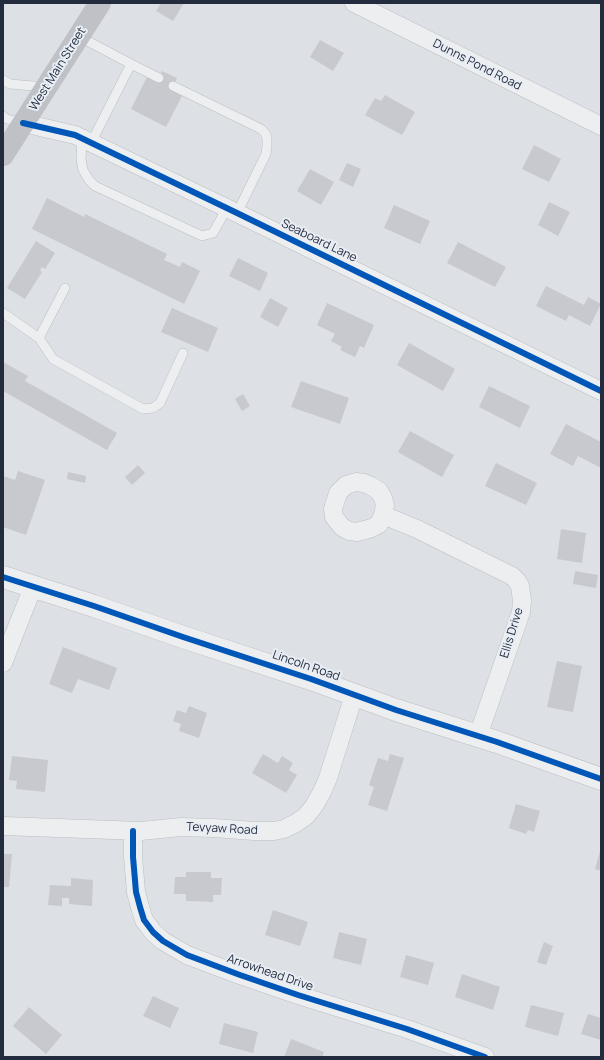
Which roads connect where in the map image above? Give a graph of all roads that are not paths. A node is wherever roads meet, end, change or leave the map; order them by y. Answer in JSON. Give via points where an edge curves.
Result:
{"nodes":[{"id":1,"x":100,"y":3,"type":"edge"},
{"id":2,"x":360,"y":4,"type":"edge"},
{"id":3,"x":78,"y":36,"type":"junction"},
{"id":4,"x":131,"y":64,"type":"junction"},
{"id":5,"x":159,"y":78,"type":"dead end"},
{"id":6,"x":3,"y":80,"type":"edge"},
{"id":7,"x":173,"y":86,"type":"dead end"},
{"id":8,"x":46,"y":87,"type":"junction"},
{"id":9,"x":13,"y":120,"type":"edge"},
{"id":10,"x":601,"y":126,"type":"edge"},
{"id":11,"x":87,"y":141,"type":"junction"},
{"id":12,"x":3,"y":155,"type":"edge"},
{"id":13,"x":232,"y":210,"type":"junction"},
{"id":14,"x":65,"y":288,"type":"dead end"},
{"id":15,"x":3,"y":313,"type":"edge"},
{"id":16,"x":39,"y":338,"type":"junction"},
{"id":17,"x":183,"y":353,"type":"dead end"},
{"id":18,"x":601,"y":392,"type":"edge"},
{"id":19,"x":383,"y":515,"type":"dead end"},
{"id":20,"x":3,"y":577,"type":"edge"},
{"id":21,"x":34,"y":586,"type":"junction"},
{"id":22,"x":3,"y":663,"type":"edge"},
{"id":23,"x":354,"y":695,"type":"junction"},
{"id":24,"x":478,"y":736,"type":"junction"},
{"id":25,"x":601,"y":779,"type":"edge"},
{"id":26,"x":3,"y":826,"type":"edge"},
{"id":27,"x":133,"y":831,"type":"junction"},
{"id":28,"x":485,"y":1057,"type":"edge"}],
"edges":[{"from":1,"to":3,"type":"main road","name":"West Main Street"},
{"from":2,"to":10,"type":"street","name":"Dunns Pond Road"},
{"from":3,"to":4,"type":"lane"},
{"from":3,"to":8,"type":"main road","name":"West Main Street"},
{"from":4,"to":5,"type":"lane"},
{"from":4,"to":11,"type":"lane"},
{"from":6,"to":8,"type":"lane","via":[[10,84]]},
{"from":7,"to":13,"type":"lane","via":[[265,133],[266,154]]},
{"from":8,"to":9,"type":"main road","name":"West Main Street"},
{"from":9,"to":11,"type":"street","name":"Seaboard Lane","via":[[75,135]]},
{"from":9,"to":12,"type":"main road","name":"West Main Street"},
{"from":11,"to":13,"type":"street","name":"Seaboard Lane"},
{"from":11,"to":13,"type":"lane","via":[[81,159],[83,170],[95,186],[202,236],[213,233]]},
{"from":13,"to":18,"type":"street","name":"Seaboard Lane"},
{"from":14,"to":16,"type":"lane"},
{"from":15,"to":16,"type":"lane"},
{"from":16,"to":17,"type":"lane","via":[[53,359],[143,409],[153,408],[160,403]]},
{"from":19,"to":24,"type":"street","name":"Ellis Drive","via":[[512,576],[520,586],[521,612]]},
{"from":20,"to":21,"type":"street","name":"Lincoln Road"},
{"from":21,"to":22,"type":"street"},
{"from":21,"to":23,"type":"street","name":"Lincoln Road"},
{"from":23,"to":24,"type":"street","name":"Lincoln Road"},
{"from":23,"to":27,"type":"street","name":"Tevyaw Road","via":[[328,778],[314,806],[296,823],[274,831],[181,827]]},
{"from":24,"to":25,"type":"street","name":"Lincoln Road"},
{"from":26,"to":27,"type":"street","name":"Tevyaw Road"},
{"from":27,"to":28,"type":"street","name":"Arrowhead Drive","via":[[136,892],[144,920],[163,941],[187,955],[240,975]]}]}
